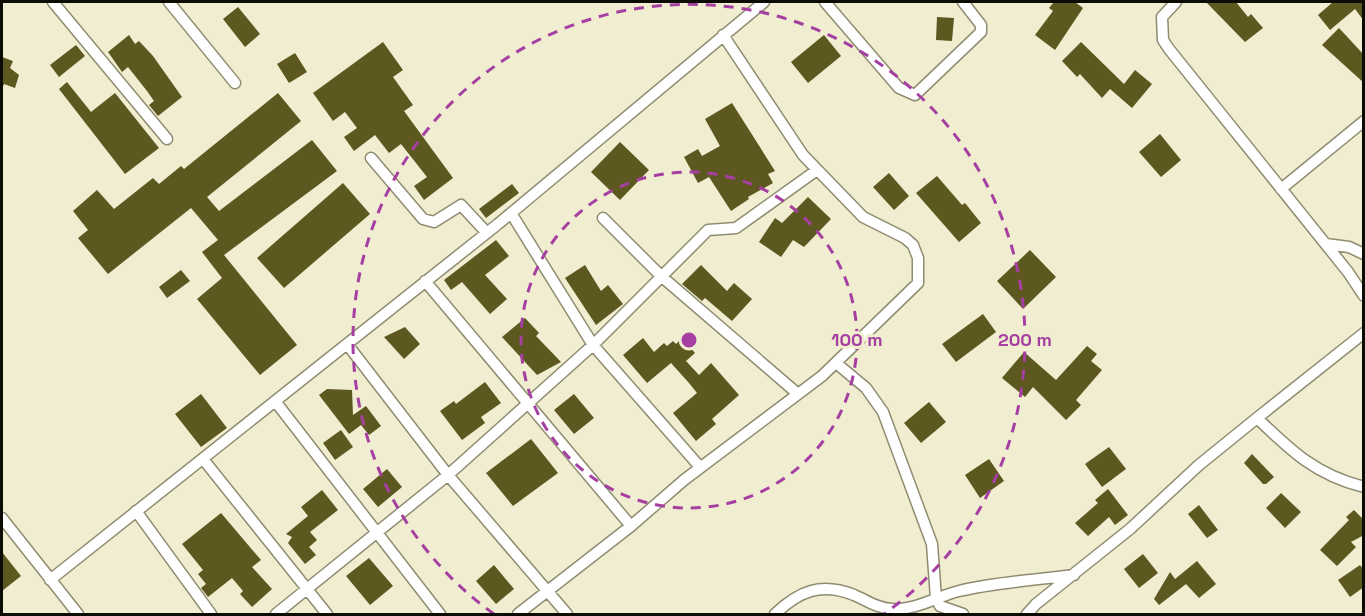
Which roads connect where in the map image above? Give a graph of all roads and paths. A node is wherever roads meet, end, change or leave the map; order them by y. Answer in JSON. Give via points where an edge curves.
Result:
{"nodes":[{"id":1,"x":53,"y":2,"type":"edge"},
{"id":2,"x":170,"y":2,"type":"edge"},
{"id":3,"x":764,"y":2,"type":"edge"},
{"id":4,"x":825,"y":2,"type":"edge"},
{"id":5,"x":963,"y":2,"type":"edge"},
{"id":6,"x":1176,"y":2,"type":"edge"},
{"id":7,"x":723,"y":35,"type":"junction"},
{"id":8,"x":235,"y":83,"type":"dead end"},
{"id":9,"x":1364,"y":121,"type":"edge"},
{"id":10,"x":167,"y":139,"type":"dead end"},
{"id":11,"x":371,"y":158,"type":"dead end"},
{"id":12,"x":817,"y":170,"type":"junction"},
{"id":13,"x":1281,"y":189,"type":"junction"},
{"id":14,"x":511,"y":213,"type":"junction"},
{"id":15,"x":603,"y":218,"type":"dead end"},
{"id":16,"x":487,"y":233,"type":"junction"},
{"id":17,"x":1326,"y":244,"type":"junction"},
{"id":18,"x":1364,"y":254,"type":"edge"},
{"id":19,"x":661,"y":276,"type":"junction"},
{"id":20,"x":425,"y":281,"type":"junction"},
{"id":21,"x":1364,"y":296,"type":"edge"},
{"id":22,"x":1364,"y":333,"type":"edge"},
{"id":23,"x":347,"y":344,"type":"junction"},
{"id":24,"x":593,"y":345,"type":"junction"},
{"id":25,"x":836,"y":363,"type":"junction"},
{"id":26,"x":798,"y":394,"type":"junction"},
{"id":27,"x":275,"y":401,"type":"junction"},
{"id":28,"x":527,"y":403,"type":"junction"},
{"id":29,"x":1257,"y":418,"type":"junction"},
{"id":30,"x":203,"y":459,"type":"junction"},
{"id":31,"x":700,"y":467,"type":"junction"},
{"id":32,"x":448,"y":475,"type":"junction"},
{"id":33,"x":1364,"y":487,"type":"edge"},
{"id":34,"x":136,"y":511,"type":"junction"},
{"id":35,"x":2,"y":518,"type":"edge"},
{"id":36,"x":631,"y":526,"type":"junction"},
{"id":37,"x":379,"y":533,"type":"junction"},
{"id":38,"x":1075,"y":574,"type":"junction"},
{"id":39,"x":50,"y":580,"type":"junction"},
{"id":40,"x":307,"y":590,"type":"junction"},
{"id":41,"x":546,"y":591,"type":"junction"},
{"id":42,"x":936,"y":598,"type":"junction"},
{"id":43,"x":874,"y":610,"type":"edge"},
{"id":44,"x":78,"y":615,"type":"edge"},
{"id":45,"x":211,"y":615,"type":"edge"},
{"id":46,"x":276,"y":615,"type":"edge"},
{"id":47,"x":327,"y":615,"type":"edge"},
{"id":48,"x":440,"y":615,"type":"edge"},
{"id":49,"x":518,"y":615,"type":"edge"},
{"id":50,"x":567,"y":615,"type":"edge"},
{"id":51,"x":775,"y":615,"type":"edge"},
{"id":52,"x":963,"y":615,"type":"edge"},
{"id":53,"x":1027,"y":615,"type":"edge"}],
"edges":[{"from":1,"to":10,"type":"street"},
{"from":2,"to":8,"type":"street"},
{"from":3,"to":7,"type":"street"},
{"from":4,"to":5,"type":"street","via":[[899,88],[915,95],[981,32],[981,25]]},
{"from":6,"to":13,"type":"street","via":[[1162,17],[1163,40]]},
{"from":7,"to":12,"type":"street"},
{"from":7,"to":14,"type":"street"},
{"from":9,"to":13,"type":"street"},
{"from":11,"to":16,"type":"street","via":[[423,219],[434,222],[461,205]]},
{"from":12,"to":19,"type":"street","via":[[736,228],[708,230]]},
{"from":12,"to":25,"type":"street","via":[[863,217],[905,238],[918,258],[918,283]]},
{"from":13,"to":17,"type":"street"},
{"from":14,"to":16,"type":"street"},
{"from":14,"to":24,"type":"street"},
{"from":15,"to":19,"type":"street"},
{"from":16,"to":20,"type":"street"},
{"from":17,"to":18,"type":"street"},
{"from":17,"to":21,"type":"street"},
{"from":19,"to":24,"type":"street"},
{"from":19,"to":26,"type":"street"},
{"from":20,"to":23,"type":"street"},
{"from":20,"to":28,"type":"street"},
{"from":22,"to":29,"type":"street"},
{"from":23,"to":27,"type":"street"},
{"from":23,"to":32,"type":"street"},
{"from":24,"to":28,"type":"street"},
{"from":24,"to":31,"type":"street"},
{"from":25,"to":26,"type":"street"},
{"from":25,"to":42,"type":"street","via":[[866,388],[883,412],[932,544]]},
{"from":26,"to":31,"type":"street"},
{"from":27,"to":30,"type":"street"},
{"from":27,"to":37,"type":"street"},
{"from":28,"to":32,"type":"street"},
{"from":28,"to":36,"type":"street"},
{"from":29,"to":33,"type":"street","via":[[1310,466]]},
{"from":29,"to":38,"type":"street"},
{"from":30,"to":34,"type":"street"},
{"from":30,"to":40,"type":"street"},
{"from":31,"to":36,"type":"street"},
{"from":32,"to":37,"type":"street"},
{"from":32,"to":41,"type":"street"},
{"from":34,"to":39,"type":"street"},
{"from":34,"to":45,"type":"street"},
{"from":35,"to":39,"type":"street"},
{"from":36,"to":41,"type":"street"},
{"from":37,"to":40,"type":"street"},
{"from":37,"to":48,"type":"street"},
{"from":38,"to":42,"type":"street","via":[[987,585]]},
{"from":38,"to":53,"type":"street"},
{"from":39,"to":44,"type":"street"},
{"from":40,"to":46,"type":"street"},
{"from":40,"to":47,"type":"street"},
{"from":41,"to":49,"type":"street"},
{"from":41,"to":50,"type":"street"},
{"from":42,"to":43,"type":"street","via":[[896,610]]},
{"from":42,"to":52,"type":"street","via":[[940,606]]},
{"from":43,"to":51,"type":"street","via":[[854,595],[827,589],[792,598]]}]}
